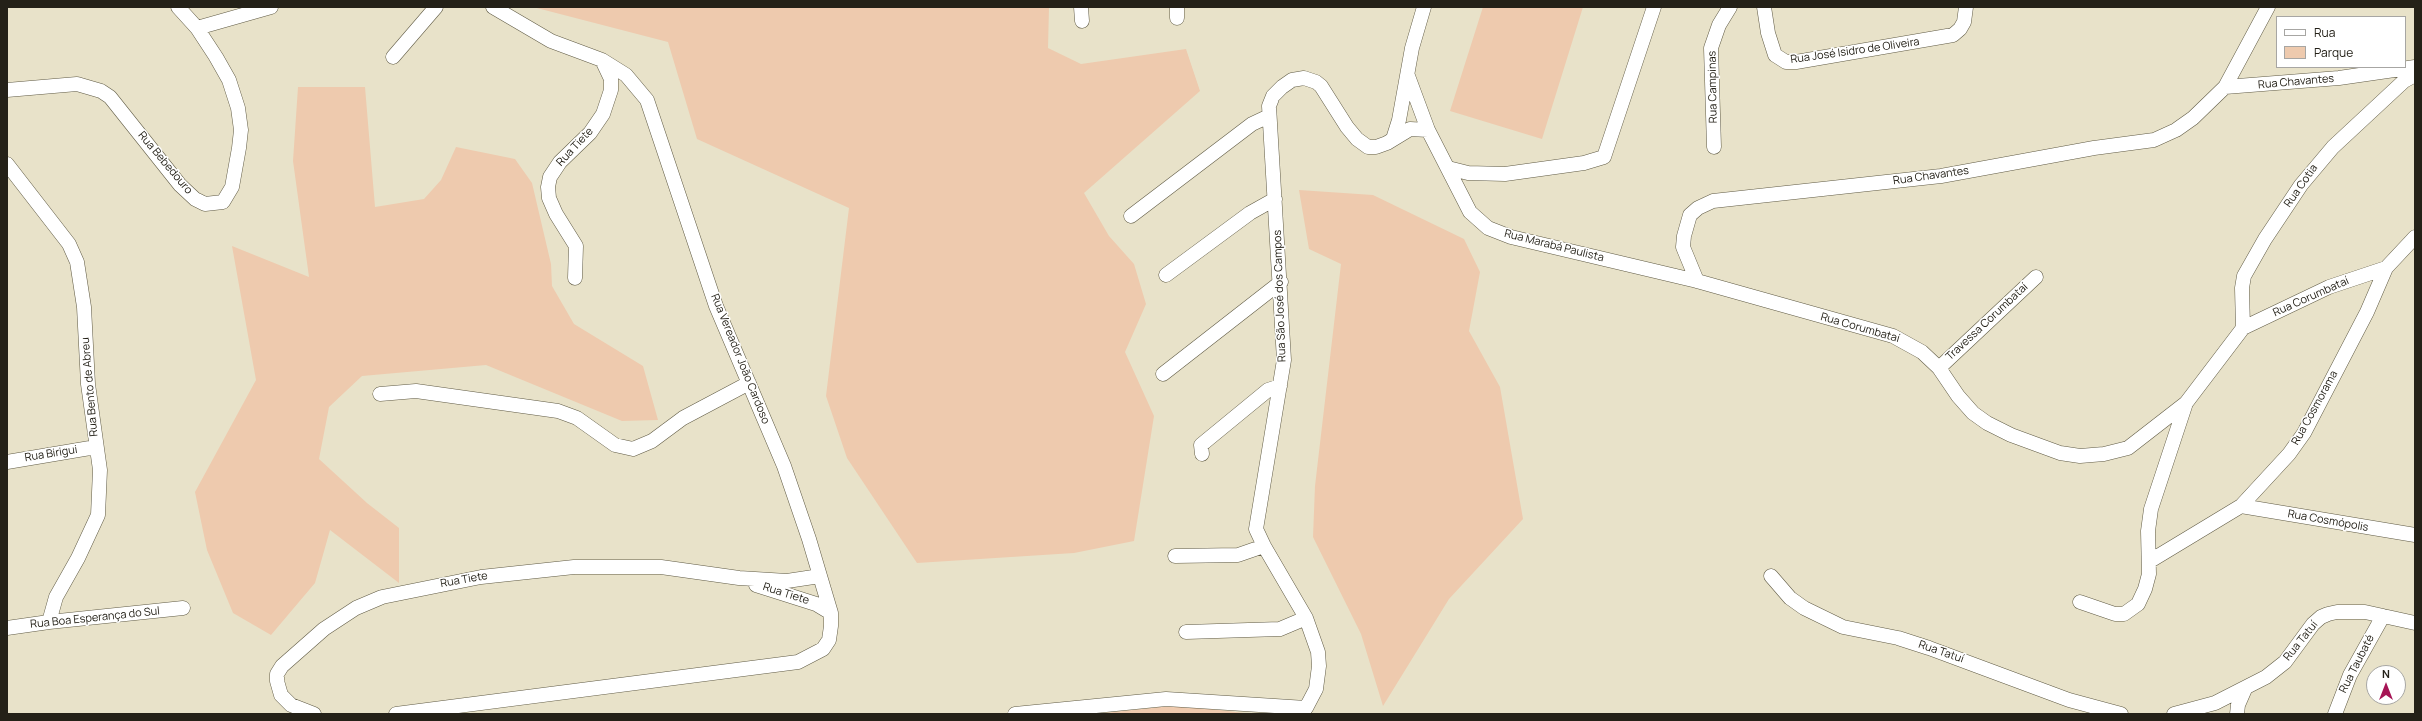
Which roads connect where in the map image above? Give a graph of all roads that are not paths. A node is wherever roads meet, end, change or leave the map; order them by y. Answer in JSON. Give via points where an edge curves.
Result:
{"nodes":[{"id":1,"x":178,"y":7,"type":"edge"},
{"id":2,"x":271,"y":7,"type":"edge"},
{"id":3,"x":436,"y":7,"type":"edge"},
{"id":4,"x":493,"y":7,"type":"edge"},
{"id":5,"x":1424,"y":7,"type":"edge"},
{"id":6,"x":1654,"y":7,"type":"edge"},
{"id":7,"x":1730,"y":7,"type":"edge"},
{"id":8,"x":1764,"y":7,"type":"edge"},
{"id":9,"x":1966,"y":7,"type":"edge"},
{"id":10,"x":2268,"y":7,"type":"edge"},
{"id":11,"x":197,"y":28,"type":"junction"},
{"id":12,"x":393,"y":57,"type":"dead end"},
{"id":13,"x":602,"y":60,"type":"junction"},
{"id":14,"x":2415,"y":67,"type":"edge"},
{"id":15,"x":2415,"y":75,"type":"edge"},
{"id":16,"x":1408,"y":76,"type":"junction"},
{"id":17,"x":2225,"y":87,"type":"junction"},
{"id":18,"x":7,"y":90,"type":"edge"},
{"id":19,"x":1269,"y":116,"type":"junction"},
{"id":20,"x":1428,"y":130,"type":"junction"},
{"id":21,"x":1393,"y":139,"type":"junction"},
{"id":22,"x":1714,"y":147,"type":"dead end"},
{"id":23,"x":7,"y":164,"type":"edge"},
{"id":24,"x":1448,"y":168,"type":"junction"},
{"id":25,"x":1275,"y":199,"type":"junction"},
{"id":26,"x":1131,"y":216,"type":"dead end"},
{"id":27,"x":2415,"y":238,"type":"edge"},
{"id":28,"x":2386,"y":268,"type":"junction"},
{"id":29,"x":1166,"y":275,"type":"dead end"},
{"id":30,"x":2036,"y":277,"type":"dead end"},
{"id":31,"x":575,"y":278,"type":"dead end"},
{"id":32,"x":1697,"y":281,"type":"junction"},
{"id":33,"x":1281,"y":282,"type":"junction"},
{"id":34,"x":2243,"y":328,"type":"junction"},
{"id":35,"x":1939,"y":368,"type":"junction"},
{"id":36,"x":1163,"y":374,"type":"dead end"},
{"id":37,"x":749,"y":383,"type":"junction"},
{"id":38,"x":1280,"y":386,"type":"junction"},
{"id":39,"x":380,"y":394,"type":"dead end"},
{"id":40,"x":2186,"y":403,"type":"junction"},
{"id":41,"x":1248,"y":407,"type":"junction"},
{"id":42,"x":1274,"y":418,"type":"junction"},
{"id":43,"x":96,"y":447,"type":"junction"},
{"id":44,"x":1202,"y":454,"type":"dead end"},
{"id":45,"x":7,"y":462,"type":"edge"},
{"id":46,"x":2241,"y":506,"type":"junction"},
{"id":47,"x":2415,"y":535,"type":"edge"},
{"id":48,"x":1264,"y":546,"type":"junction"},
{"id":49,"x":1175,"y":556,"type":"dead end"},
{"id":50,"x":2150,"y":561,"type":"junction"},
{"id":51,"x":820,"y":576,"type":"junction"},
{"id":52,"x":1771,"y":576,"type":"dead end"},
{"id":53,"x":739,"y":578,"type":"junction"},
{"id":54,"x":2080,"y":602,"type":"dead end"},
{"id":55,"x":183,"y":608,"type":"dead end"},
{"id":56,"x":831,"y":613,"type":"junction"},
{"id":57,"x":2383,"y":616,"type":"junction"},
{"id":58,"x":1306,"y":618,"type":"junction"},
{"id":59,"x":49,"y":622,"type":"junction"},
{"id":60,"x":2415,"y":622,"type":"edge"},
{"id":61,"x":7,"y":628,"type":"edge"},
{"id":62,"x":1186,"y":632,"type":"dead end"},
{"id":63,"x":2245,"y":689,"type":"junction"},
{"id":64,"x":1306,"y":708,"type":"junction"},
{"id":65,"x":314,"y":714,"type":"edge"},
{"id":66,"x":396,"y":714,"type":"edge"},
{"id":67,"x":1015,"y":714,"type":"edge"},
{"id":68,"x":1282,"y":714,"type":"edge"},
{"id":69,"x":2121,"y":714,"type":"edge"},
{"id":70,"x":2174,"y":714,"type":"edge"},
{"id":71,"x":2237,"y":714,"type":"edge"},
{"id":72,"x":2335,"y":714,"type":"edge"}],
"edges":[{"from":1,"to":11,"type":"street"},
{"from":2,"to":11,"type":"street"},
{"from":3,"to":12,"type":"street"},
{"from":4,"to":13,"type":"street","name":"Rua Vereador João Cardoso","via":[[551,41]]},
{"from":5,"to":16,"type":"street","via":[[1412,48]]},
{"from":6,"to":24,"type":"street","via":[[1604,157],[1584,163],[1505,174],[1468,173]]},
{"from":7,"to":22,"type":"street","name":"Rua Campinas","via":[[1719,25],[1712,48]]},
{"from":8,"to":9,"type":"street","name":"Rua José Isidro de Oliveira","via":[[1770,43],[1775,56],[1786,62],[1953,35],[1964,22]]},
{"from":10,"to":17,"type":"street","name":"Rua Chavantes"},
{"from":11,"to":18,"type":"street","name":"Rua Bebedouro","via":[[228,80],[238,108],[241,130],[232,188],[223,202],[205,204],[195,199],[180,185],[110,97],[101,91],[77,84]]},
{"from":13,"to":31,"type":"street","name":"Rua Tiete","via":[[611,79],[611,90],[603,114],[590,133],[560,162],[550,177],[548,187],[549,198],[556,214],[576,246]]},
{"from":13,"to":37,"type":"street","name":"Rua Vereador João Cardoso","via":[[626,75],[647,100],[716,306]]},
{"from":14,"to":17,"type":"street","name":"Rua Chavantes","via":[[2340,78]]},
{"from":15,"to":34,"type":"street","name":"Rua Cotia","via":[[2404,81],[2333,147],[2300,185],[2244,276]]},
{"from":16,"to":20,"type":"street","name":"Rua Marabá Paulista"},
{"from":16,"to":21,"type":"street"},
{"from":17,"to":32,"type":"street","name":"Rua Chavantes","via":[[2193,118],[2176,130],[2154,140],[2094,148],[1941,176],[1850,188],[1713,201],[1690,215],[1684,236],[1684,247]]},
{"from":19,"to":21,"type":"street","name":"Rua São José dos Campos","via":[[1273,96],[1292,80],[1304,78],[1321,86],[1347,127],[1362,144],[1376,147]]},
{"from":19,"to":25,"type":"street","name":"Rua São José dos Campos"},
{"from":19,"to":26,"type":"street","via":[[1252,124]]},
{"from":20,"to":21,"type":"street","name":"Rua São José dos Campos","via":[[1410,128]]},
{"from":20,"to":24,"type":"street","name":"Rua Marabá Paulista"},
{"from":23,"to":43,"type":"street","name":"Rua Bento de Abreu","via":[[69,244],[77,262],[82,287],[88,384]]},
{"from":24,"to":32,"type":"street","name":"Rua Marabá Paulista","via":[[1470,212],[1488,228],[1510,237]]},
{"from":25,"to":29,"type":"street","via":[[1250,213]]},
{"from":25,"to":33,"type":"street","name":"Rua São José dos Campos"},
{"from":27,"to":28,"type":"street","name":"Rua Corumbataí"},
{"from":28,"to":34,"type":"street","name":"Rua Corumbataí","via":[[2329,287]]},
{"from":28,"to":46,"type":"street","name":"Rua Cosmorama","via":[[2367,312],[2304,433],[2289,454]]},
{"from":30,"to":35,"type":"street","name":"Travessa Corumbataí"},
{"from":32,"to":35,"type":"street","name":"Rua Corumbataí","via":[[1893,336],[1922,352]]},
{"from":33,"to":36,"type":"street"},
{"from":33,"to":38,"type":"street","name":"Rua São José dos Campos","via":[[1284,360]]},
{"from":34,"to":40,"type":"street"},
{"from":35,"to":40,"type":"street","name":"Rua Corumbataí","via":[[1958,396],[1973,413],[1987,423],[2060,453],[2080,456],[2128,448]]},
{"from":37,"to":39,"type":"street","via":[[682,418],[652,441],[633,449],[615,445],[577,418],[558,411],[416,391]]},
{"from":37,"to":51,"type":"street","name":"Rua Vereador João Cardoso","via":[[784,466]]},
{"from":38,"to":41,"type":"street","via":[[1268,390]]},
{"from":38,"to":42,"type":"street","name":"Rua São José dos Campos"},
{"from":40,"to":50,"type":"street","via":[[2151,508],[2148,531]]},
{"from":41,"to":42,"type":"street","via":[[1263,408]]},
{"from":41,"to":44,"type":"street","via":[[1201,445]]},
{"from":42,"to":48,"type":"street","name":"Rua São José dos Campos","via":[[1256,529]]},
{"from":43,"to":45,"type":"street","name":"Rua Birigui"},
{"from":43,"to":59,"type":"street","name":"Rua Bento de Abreu","via":[[100,470],[98,515],[56,597]]},
{"from":46,"to":47,"type":"street","name":"Rua Cosmópolis"},
{"from":46,"to":50,"type":"street","name":"Rua Cosmorama"},
{"from":48,"to":49,"type":"street","via":[[1238,555]]},
{"from":48,"to":58,"type":"street","name":"Rua São José dos Campos"},
{"from":50,"to":54,"type":"street","via":[[2145,589],[2131,610],[2124,614],[2116,614]]},
{"from":51,"to":53,"type":"street","name":"Rua Tiete","via":[[787,581]]},
{"from":51,"to":56,"type":"street","name":"Rua Vereador João Cardoso"},
{"from":52,"to":69,"type":"street","name":"Rua Tatuí","via":[[1790,598],[1804,608],[1843,627],[1898,638],[2069,700]]},
{"from":53,"to":56,"type":"street","name":"Rua Tiete","via":[[809,602]]},
{"from":53,"to":65,"type":"street","name":"Rua Tiete","via":[[661,567],[574,567],[481,577],[382,597],[356,608],[324,629],[282,666],[277,674],[281,695],[291,705]]},
{"from":55,"to":59,"type":"street","name":"Rua Boa Esperança do Sul"},
{"from":56,"to":66,"type":"street","name":"Rua Vereador João Cardoso","via":[[829,640],[823,649],[798,662]]},
{"from":57,"to":60,"type":"street","name":"Rua Tatuí"},
{"from":57,"to":63,"type":"street","name":"Rua Tatuí","via":[[2352,611],[2321,617],[2285,662],[2266,678]]},
{"from":57,"to":72,"type":"street","name":"Rua Taubaté","via":[[2350,675]]},
{"from":58,"to":62,"type":"street","via":[[1274,630]]},
{"from":58,"to":64,"type":"street","name":"Rua São José dos Campos","via":[[1318,652],[1319,666],[1316,689]]},
{"from":59,"to":61,"type":"street","name":"Rua Boa Esperança do Sul"},
{"from":63,"to":70,"type":"street","name":"Rua Tatuí","via":[[2215,703]]},
{"from":63,"to":71,"type":"street"},
{"from":64,"to":67,"type":"street","via":[[1166,699]]},
{"from":64,"to":68,"type":"street"}]}
